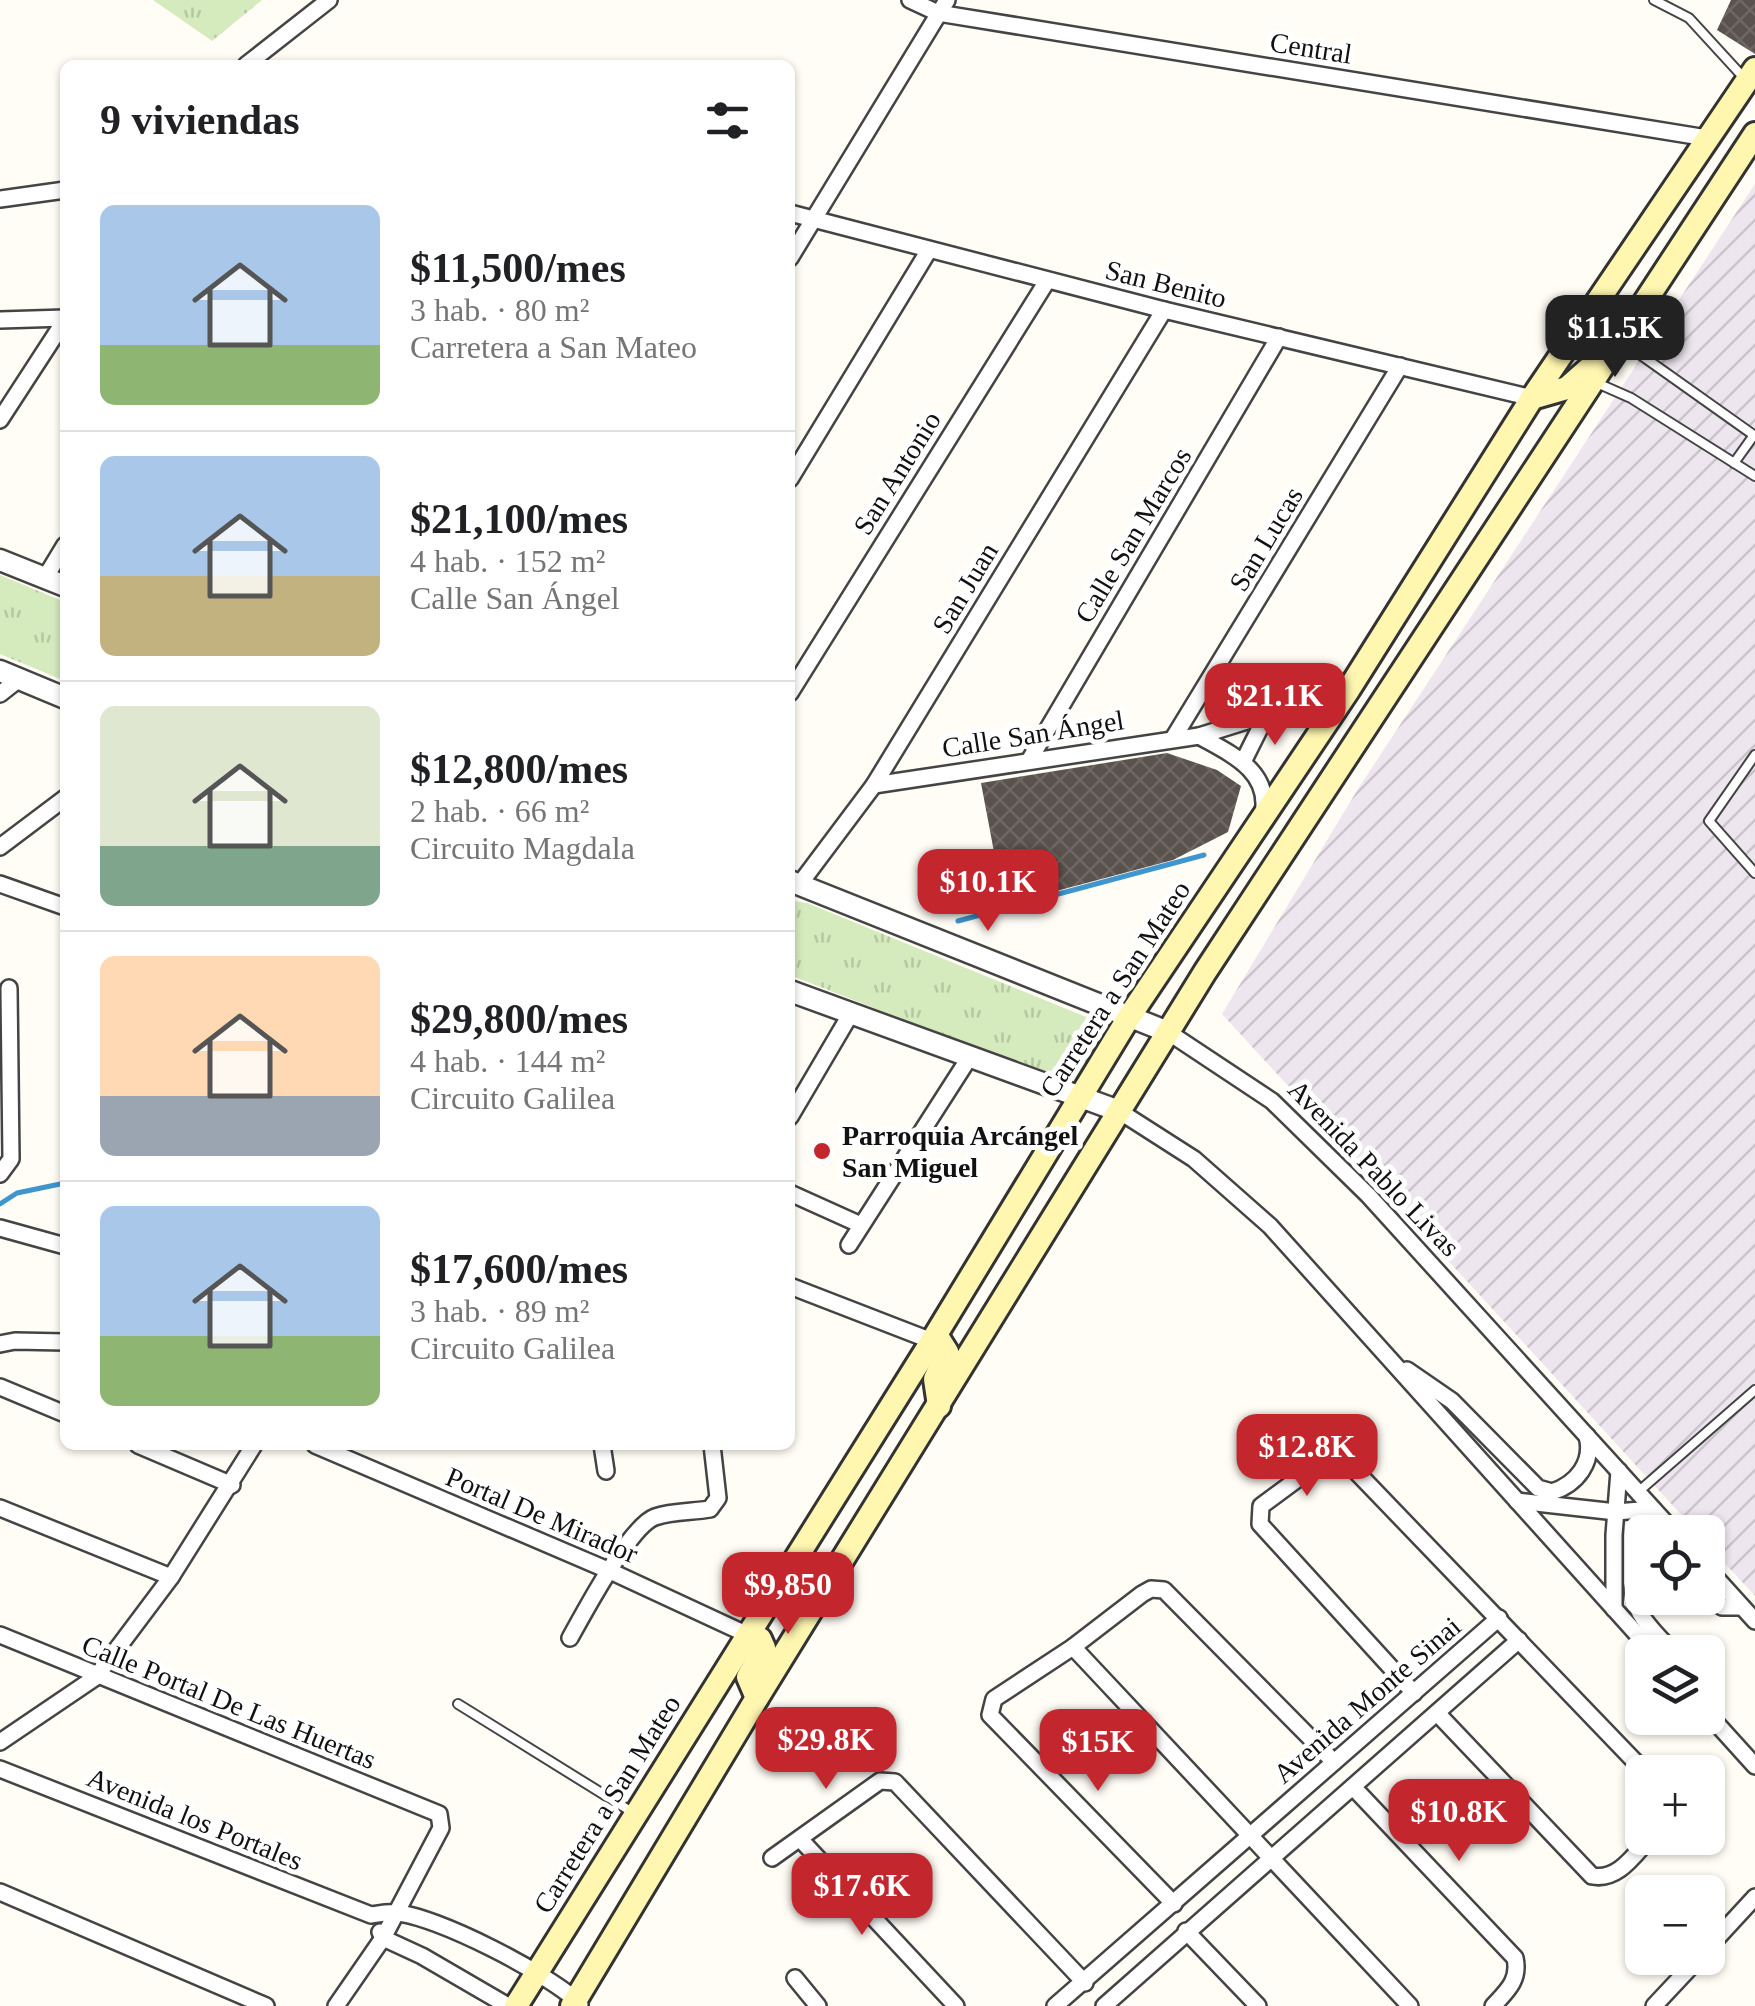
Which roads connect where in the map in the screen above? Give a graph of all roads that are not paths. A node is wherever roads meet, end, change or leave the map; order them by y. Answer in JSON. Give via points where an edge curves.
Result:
{"nodes":[{"id":1,"x":329,"y":0,"type":"edge"},
{"id":2,"x":910,"y":0,"type":"edge"},
{"id":3,"x":1654,"y":0,"type":"edge"},
{"id":4,"x":942,"y":6,"type":"edge"},
{"id":5,"x":252,"y":60,"type":"edge"},
{"id":6,"x":1751,"y":75,"type":"edge"},
{"id":7,"x":1755,"y":134,"type":"edge"},
{"id":8,"x":1707,"y":138,"type":"junction"},
{"id":9,"x":60,"y":191,"type":"edge"},
{"id":10,"x":0,"y":200,"type":"edge"},
{"id":11,"x":795,"y":215,"type":"edge"},
{"id":12,"x":813,"y":220,"type":"junction"},
{"id":13,"x":795,"y":250,"type":"edge"},
{"id":14,"x":929,"y":250,"type":"junction"},
{"id":15,"x":1047,"y":280,"type":"junction"},
{"id":16,"x":1655,"y":288,"type":"junction"},
{"id":17,"x":1164,"y":310,"type":"junction"},
{"id":18,"x":60,"y":319,"type":"edge"},
{"id":19,"x":0,"y":320,"type":"edge"},
{"id":20,"x":60,"y":327,"type":"edge"},
{"id":21,"x":1280,"y":336,"type":"junction"},
{"id":22,"x":1620,"y":340,"type":"junction"},
{"id":23,"x":1400,"y":366,"type":"junction"},
{"id":24,"x":1592,"y":381,"type":"junction"},
{"id":25,"x":1532,"y":398,"type":"junction"},
{"id":26,"x":0,"y":420,"type":"edge"},
{"id":27,"x":1754,"y":435,"type":"edge"},
{"id":28,"x":1734,"y":463,"type":"junction"},
{"id":29,"x":795,"y":471,"type":"edge"},
{"id":30,"x":1755,"y":476,"type":"edge"},
{"id":31,"x":1514,"y":500,"type":"junction"},
{"id":32,"x":0,"y":560,"type":"edge"},
{"id":33,"x":55,"y":582,"type":"edge"},
{"id":34,"x":9,"y":675,"type":"edge"},
{"id":35,"x":795,"y":685,"type":"edge"},
{"id":36,"x":1349,"y":688,"type":"junction"},
{"id":37,"x":0,"y":694,"type":"edge"},
{"id":38,"x":60,"y":696,"type":"edge"},
{"id":39,"x":1267,"y":714,"type":"junction"},
{"id":40,"x":1199,"y":736,"type":"junction"},
{"id":41,"x":1174,"y":737,"type":"junction"},
{"id":42,"x":1755,"y":754,"type":"edge"},
{"id":43,"x":1030,"y":759,"type":"junction"},
{"id":44,"x":1243,"y":762,"type":"junction"},
{"id":45,"x":874,"y":784,"type":"junction"},
{"id":46,"x":60,"y":802,"type":"edge"},
{"id":47,"x":1261,"y":820,"type":"junction"},
{"id":48,"x":0,"y":847,"type":"edge"},
{"id":49,"x":1755,"y":873,"type":"edge"},
{"id":50,"x":795,"y":883,"type":"edge"},
{"id":51,"x":0,"y":884,"type":"edge"},
{"id":52,"x":60,"y":905,"type":"edge"},
{"id":53,"x":9,"y":988,"type":"dead end"},
{"id":54,"x":795,"y":993,"type":"edge"},
{"id":55,"x":850,"y":1015,"type":"junction"},
{"id":56,"x":1129,"y":1017,"type":"junction"},
{"id":57,"x":1168,"y":1032,"type":"junction"},
{"id":58,"x":969,"y":1058,"type":"junction"},
{"id":59,"x":1081,"y":1098,"type":"junction"},
{"id":60,"x":795,"y":1108,"type":"edge"},
{"id":61,"x":1118,"y":1112,"type":"junction"},
{"id":62,"x":0,"y":1174,"type":"edge"},
{"id":63,"x":795,"y":1195,"type":"edge"},
{"id":64,"x":861,"y":1225,"type":"junction"},
{"id":65,"x":0,"y":1228,"type":"edge"},
{"id":66,"x":60,"y":1245,"type":"edge"},
{"id":67,"x":848,"y":1245,"type":"dead end"},
{"id":68,"x":795,"y":1288,"type":"edge"},
{"id":69,"x":60,"y":1342,"type":"edge"},
{"id":70,"x":932,"y":1342,"type":"junction"},
{"id":71,"x":0,"y":1344,"type":"edge"},
{"id":72,"x":1388,"y":1357,"type":"junction"},
{"id":73,"x":0,"y":1386,"type":"edge"},
{"id":74,"x":1755,"y":1390,"type":"edge"},
{"id":75,"x":938,"y":1406,"type":"junction"},
{"id":76,"x":60,"y":1412,"type":"edge"},
{"id":77,"x":1587,"y":1436,"type":"junction"},
{"id":78,"x":150,"y":1450,"type":"edge"},
{"id":79,"x":251,"y":1450,"type":"edge"},
{"id":80,"x":327,"y":1450,"type":"edge"},
{"id":81,"x":603,"y":1450,"type":"edge"},
{"id":82,"x":713,"y":1450,"type":"edge"},
{"id":83,"x":606,"y":1471,"type":"dead end"},
{"id":84,"x":1619,"y":1472,"type":"junction"},
{"id":85,"x":232,"y":1484,"type":"junction"},
{"id":86,"x":1638,"y":1492,"type":"junction"},
{"id":87,"x":1517,"y":1501,"type":"junction"},
{"id":88,"x":0,"y":1508,"type":"edge"},
{"id":89,"x":1653,"y":1510,"type":"junction"},
{"id":90,"x":1616,"y":1512,"type":"junction"},
{"id":91,"x":1658,"y":1515,"type":"edge"},
{"id":92,"x":610,"y":1571,"type":"junction"},
{"id":93,"x":171,"y":1577,"type":"junction"},
{"id":94,"x":1725,"y":1588,"type":"edge"},
{"id":95,"x":1742,"y":1606,"type":"junction"},
{"id":96,"x":1725,"y":1607,"type":"edge"},
{"id":97,"x":1614,"y":1609,"type":"junction"},
{"id":98,"x":1640,"y":1615,"type":"edge"},
{"id":99,"x":1499,"y":1618,"type":"junction"},
{"id":100,"x":1755,"y":1621,"type":"edge"},
{"id":101,"x":0,"y":1635,"type":"edge"},
{"id":102,"x":748,"y":1635,"type":"junction"},
{"id":103,"x":1638,"y":1635,"type":"edge"},
{"id":104,"x":1658,"y":1635,"type":"edge"},
{"id":105,"x":570,"y":1638,"type":"dead end"},
{"id":106,"x":1519,"y":1640,"type":"junction"},
{"id":107,"x":1074,"y":1647,"type":"junction"},
{"id":108,"x":96,"y":1676,"type":"junction"},
{"id":109,"x":1414,"y":1692,"type":"junction"},
{"id":110,"x":757,"y":1698,"type":"junction"},
{"id":111,"x":458,"y":1704,"type":"dead end"},
{"id":112,"x":1437,"y":1713,"type":"junction"},
{"id":113,"x":1725,"y":1733,"type":"edge"},
{"id":114,"x":0,"y":1742,"type":"edge"},
{"id":115,"x":1629,"y":1755,"type":"edge"},
{"id":116,"x":1334,"y":1762,"type":"junction"},
{"id":117,"x":1755,"y":1766,"type":"edge"},
{"id":118,"x":0,"y":1769,"type":"edge"},
{"id":119,"x":1353,"y":1787,"type":"junction"},
{"id":120,"x":636,"y":1814,"type":"junction"},
{"id":121,"x":1248,"y":1836,"type":"junction"},
{"id":122,"x":800,"y":1839,"type":"junction"},
{"id":123,"x":1634,"y":1855,"type":"edge"},
{"id":124,"x":1270,"y":1857,"type":"junction"},
{"id":125,"x":772,"y":1858,"type":"dead end"},
{"id":126,"x":0,"y":1892,"type":"edge"},
{"id":127,"x":1755,"y":1897,"type":"edge"},
{"id":128,"x":1174,"y":1904,"type":"junction"},
{"id":129,"x":397,"y":1912,"type":"junction"},
{"id":130,"x":371,"y":1915,"type":"junction"},
{"id":131,"x":1186,"y":1930,"type":"junction"},
{"id":132,"x":1725,"y":1930,"type":"edge"},
{"id":133,"x":383,"y":1938,"type":"junction"},
{"id":134,"x":537,"y":1975,"type":"junction"},
{"id":135,"x":1683,"y":1975,"type":"edge"},
{"id":136,"x":795,"y":1978,"type":"dead end"},
{"id":137,"x":1085,"y":1983,"type":"junction"},
{"id":138,"x":577,"y":2004,"type":"edge"},
{"id":139,"x":266,"y":2006,"type":"edge"},
{"id":140,"x":336,"y":2006,"type":"edge"},
{"id":141,"x":512,"y":2006,"type":"edge"},
{"id":142,"x":818,"y":2006,"type":"edge"},
{"id":143,"x":956,"y":2006,"type":"edge"},
{"id":144,"x":1055,"y":2006,"type":"edge"},
{"id":145,"x":1105,"y":2006,"type":"edge"},
{"id":146,"x":1258,"y":2006,"type":"edge"},
{"id":147,"x":1410,"y":2006,"type":"edge"},
{"id":148,"x":1493,"y":2006,"type":"edge"},
{"id":149,"x":1654,"y":2006,"type":"edge"}],
"edges":[{"from":1,"to":5,"type":"street"},
{"from":2,"to":4,"type":"street","name":"Central"},
{"from":3,"to":6,"type":"lane","via":[[1689,18]]},
{"from":4,"to":8,"type":"street","name":"Central"},
{"from":4,"to":12,"type":"street"},
{"from":6,"to":8,"type":"main road","name":"Carretera a San Mateo"},
{"from":7,"to":16,"type":"main road"},
{"from":8,"to":25,"type":"main road","name":"Carretera a San Mateo"},
{"from":9,"to":10,"type":"street"},
{"from":11,"to":12,"type":"street","name":"San Benito"},
{"from":12,"to":13,"type":"street"},
{"from":12,"to":14,"type":"street","name":"San Benito"},
{"from":14,"to":15,"type":"street","name":"San Benito"},
{"from":14,"to":29,"type":"street"},
{"from":15,"to":17,"type":"street","name":"San Benito"},
{"from":15,"to":35,"type":"street","name":"San Antonio"},
{"from":16,"to":22,"type":"main road"},
{"from":16,"to":25,"type":"main road","via":[[1581,378]]},
{"from":17,"to":21,"type":"street","name":"San Benito"},
{"from":17,"to":45,"type":"street","name":"San Juan"},
{"from":18,"to":19,"type":"street"},
{"from":20,"to":26,"type":"street"},
{"from":21,"to":23,"type":"street","name":"San Benito"},
{"from":21,"to":43,"type":"street","name":"Calle San Marcos"},
{"from":22,"to":24,"type":"main road"},
{"from":22,"to":27,"type":"lane"},
{"from":23,"to":25,"type":"street","name":"San Benito"},
{"from":23,"to":41,"type":"street","name":"San Lucas"},
{"from":24,"to":28,"type":"lane"},
{"from":24,"to":31,"type":"main road"},
{"from":25,"to":31,"type":"main road","via":[[1547,422]]},
{"from":25,"to":36,"type":"main road","name":"Carretera a San Mateo"},
{"from":27,"to":28,"type":"lane"},
{"from":28,"to":30,"type":"lane"},
{"from":31,"to":57,"type":"main road"},
{"from":32,"to":33,"type":"street"},
{"from":34,"to":37,"type":"street"},
{"from":34,"to":38,"type":"street"},
{"from":36,"to":39,"type":"street","name":"Calle San Ángel"},
{"from":36,"to":47,"type":"main road","name":"Carretera a San Mateo"},
{"from":39,"to":40,"type":"street","name":"Calle San Ángel"},
{"from":39,"to":44,"type":"street"},
{"from":40,"to":41,"type":"street","name":"Calle San Ángel"},
{"from":40,"to":44,"type":"street"},
{"from":41,"to":43,"type":"street","name":"Calle San Ángel"},
{"from":42,"to":49,"type":"lane","via":[[1709,820]]},
{"from":43,"to":45,"type":"street","name":"Calle San Ángel"},
{"from":44,"to":47,"type":"street","via":[[1263,784]]},
{"from":45,"to":50,"type":"street","name":"San Juan"},
{"from":46,"to":48,"type":"street"},
{"from":47,"to":56,"type":"main road","name":"Carretera a San Mateo"},
{"from":50,"to":56,"type":"street","name":"Avenida Pablo Livas"},
{"from":51,"to":52,"type":"street"},
{"from":53,"to":62,"type":"street","via":[[11,1158]]},
{"from":54,"to":55,"type":"street"},
{"from":55,"to":58,"type":"street"},
{"from":55,"to":60,"type":"street"},
{"from":56,"to":57,"type":"street","name":"Avenida Pablo Livas"},
{"from":56,"to":59,"type":"main road","name":"Carretera a San Mateo"},
{"from":57,"to":61,"type":"main road"},
{"from":57,"to":77,"type":"street","name":"Avenida Pablo Livas","via":[[1272,1101],[1368,1195]]},
{"from":58,"to":59,"type":"street"},
{"from":58,"to":64,"type":"street"},
{"from":59,"to":61,"type":"street"},
{"from":59,"to":70,"type":"main road","name":"Carretera a San Mateo"},
{"from":61,"to":72,"type":"street","via":[[1194,1159],[1270,1226]]},
{"from":61,"to":75,"type":"main road"},
{"from":63,"to":64,"type":"street"},
{"from":64,"to":67,"type":"street"},
{"from":65,"to":66,"type":"street"},
{"from":68,"to":70,"type":"street"},
{"from":69,"to":71,"type":"street"},
{"from":70,"to":75,"type":"main road","via":[[940,1341],[947,1352],[935,1379]]},
{"from":70,"to":102,"type":"main road","name":"Carretera a San Mateo"},
{"from":72,"to":77,"type":"street","via":[[1452,1401],[1538,1488],[1552,1492],[1571,1482],[1591,1451]]},
{"from":72,"to":87,"type":"street"},
{"from":73,"to":76,"type":"street"},
{"from":74,"to":86,"type":"lane"},
{"from":75,"to":110,"type":"main road"},
{"from":77,"to":84,"type":"street","name":"Avenida Pablo Livas"},
{"from":78,"to":85,"type":"street"},
{"from":79,"to":85,"type":"street"},
{"from":80,"to":92,"type":"street","name":"Portal De Mirador"},
{"from":81,"to":83,"type":"street"},
{"from":82,"to":92,"type":"street","via":[[716,1503],[652,1518]]},
{"from":84,"to":86,"type":"street","name":"Avenida Pablo Livas"},
{"from":84,"to":90,"type":"street"},
{"from":85,"to":93,"type":"street"},
{"from":86,"to":89,"type":"street","name":"Avenida Pablo Livas"},
{"from":87,"to":90,"type":"street"},
{"from":87,"to":97,"type":"street"},
{"from":88,"to":93,"type":"street"},
{"from":89,"to":90,"type":"street"},
{"from":89,"to":91,"type":"street","name":"Avenida Pablo Livas"},
{"from":90,"to":97,"type":"street"},
{"from":92,"to":102,"type":"street","name":"Portal De Mirador"},
{"from":92,"to":105,"type":"street"},
{"from":93,"to":108,"type":"street"},
{"from":94,"to":95,"type":"street"},
{"from":95,"to":96,"type":"street"},
{"from":95,"to":100,"type":"street"},
{"from":97,"to":103,"type":"street"},
{"from":98,"to":104,"type":"street"},
{"from":99,"to":106,"type":"street","name":"Avenida Monte Sinai"},
{"from":99,"to":109,"type":"street","name":"Avenida Monte Sinai"},
{"from":99,"to":109,"type":"street","via":[[1340,1458],[1326,1458],[1261,1506],[1260,1524]]},
{"from":101,"to":108,"type":"street","name":"Calle Portal De Las Huertas"},
{"from":102,"to":110,"type":"main road","via":[[764,1648],[748,1677]]},
{"from":102,"to":120,"type":"main road","name":"Carretera a San Mateo"},
{"from":106,"to":112,"type":"street","name":"Avenida Monte Sinai"},
{"from":106,"to":115,"type":"street"},
{"from":107,"to":116,"type":"street","via":[[1142,1594],[1164,1590]]},
{"from":107,"to":121,"type":"street"},
{"from":107,"to":128,"type":"street","via":[[994,1699],[990,1716]]},
{"from":108,"to":114,"type":"street"},
{"from":108,"to":129,"type":"street","name":"Calle Portal De Las Huertas","via":[[440,1814],[442,1828]]},
{"from":109,"to":116,"type":"street","name":"Avenida Monte Sinai"},
{"from":110,"to":138,"type":"main road"},
{"from":111,"to":120,"type":"lane"},
{"from":112,"to":119,"type":"street","name":"Avenida Monte Sinai"},
{"from":112,"to":123,"type":"street","via":[[1592,1876],[1609,1877]]},
{"from":113,"to":117,"type":"street"},
{"from":116,"to":121,"type":"street","name":"Avenida Monte Sinai"},
{"from":118,"to":130,"type":"street","name":"Avenida los Portales"},
{"from":119,"to":124,"type":"street","name":"Avenida Monte Sinai"},
{"from":119,"to":148,"type":"street","via":[[1515,1958],[1511,1987]]},
{"from":120,"to":134,"type":"main road","name":"Carretera a San Mateo"},
{"from":121,"to":124,"type":"street"},
{"from":121,"to":128,"type":"street","name":"Avenida Monte Sinai"},
{"from":122,"to":125,"type":"street"},
{"from":122,"to":137,"type":"street","via":[[880,1780],[895,1782]]},
{"from":122,"to":143,"type":"street"},
{"from":124,"to":131,"type":"street","name":"Avenida Monte Sinai"},
{"from":124,"to":147,"type":"street"},
{"from":126,"to":139,"type":"street"},
{"from":127,"to":132,"type":"street"},
{"from":128,"to":137,"type":"street","name":"Avenida Monte Sinai"},
{"from":129,"to":130,"type":"street"},
{"from":129,"to":133,"type":"street"},
{"from":129,"to":134,"type":"street"},
{"from":130,"to":133,"type":"street"},
{"from":131,"to":145,"type":"street","name":"Avenida Monte Sinai"},
{"from":131,"to":146,"type":"street"},
{"from":133,"to":140,"type":"street"},
{"from":133,"to":141,"type":"street"},
{"from":134,"to":138,"type":"street"},
{"from":134,"to":141,"type":"main road","name":"Carretera a San Mateo"},
{"from":135,"to":149,"type":"street"},
{"from":136,"to":142,"type":"street"},
{"from":137,"to":144,"type":"street","name":"Avenida Monte Sinai"}]}
